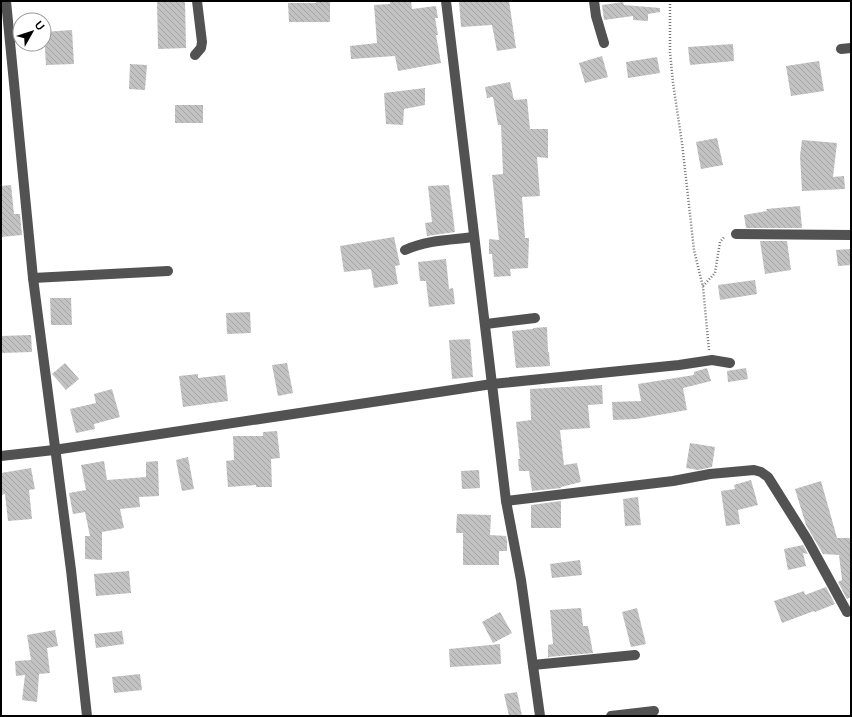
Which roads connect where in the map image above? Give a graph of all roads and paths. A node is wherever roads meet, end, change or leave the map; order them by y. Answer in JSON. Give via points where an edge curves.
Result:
{"nodes":[{"id":1,"x":197,"y":1,"type":"edge"},
{"id":2,"x":446,"y":1,"type":"edge"},
{"id":3,"x":594,"y":1,"type":"edge"},
{"id":4,"x":670,"y":1,"type":"edge"},
{"id":5,"x":7,"y":2,"type":"edge"},
{"id":6,"x":604,"y":43,"type":"dead end"},
{"id":7,"x":195,"y":55,"type":"dead end"},
{"id":8,"x":736,"y":234,"type":"joint"},
{"id":9,"x":851,"y":234,"type":"edge"},
{"id":10,"x":474,"y":237,"type":"junction"},
{"id":11,"x":405,"y":250,"type":"dead end"},
{"id":12,"x":168,"y":271,"type":"dead end"},
{"id":13,"x":33,"y":278,"type":"junction"},
{"id":14,"x":703,"y":287,"type":"junction"},
{"id":15,"x":535,"y":318,"type":"dead end"},
{"id":16,"x":486,"y":324,"type":"junction"},
{"id":17,"x":712,"y":360,"type":"junction"},
{"id":18,"x":730,"y":363,"type":"dead end"},
{"id":19,"x":492,"y":384,"type":"junction"},
{"id":20,"x":54,"y":450,"type":"junction"},
{"id":21,"x":1,"y":456,"type":"edge"},
{"id":22,"x":506,"y":501,"type":"junction"},
{"id":23,"x":848,"y":612,"type":"dead end"},
{"id":24,"x":635,"y":655,"type":"dead end"},
{"id":25,"x":533,"y":665,"type":"junction"},
{"id":26,"x":654,"y":711,"type":"dead end"},
{"id":27,"x":87,"y":716,"type":"edge"},
{"id":28,"x":540,"y":716,"type":"edge"},
{"id":29,"x":611,"y":716,"type":"edge"}],
"edges":[{"from":1,"to":7,"type":"street","via":[[202,42]]},
{"from":2,"to":10,"type":"street"},
{"from":3,"to":6,"type":"street"},
{"from":4,"to":14,"type":"path","via":[[673,83],[694,250]]},
{"from":5,"to":13,"type":"street"},
{"from":8,"to":9,"type":"street"},
{"from":8,"to":14,"type":"path","via":[[726,236],[720,242],[715,273]]},
{"from":10,"to":11,"type":"street","via":[[435,241]]},
{"from":10,"to":16,"type":"street"},
{"from":12,"to":13,"type":"street"},
{"from":13,"to":20,"type":"street"},
{"from":14,"to":17,"type":"path","via":[[707,341]]},
{"from":15,"to":16,"type":"street"},
{"from":16,"to":19,"type":"street"},
{"from":17,"to":18,"type":"street"},
{"from":17,"to":19,"type":"street"},
{"from":19,"to":20,"type":"street"},
{"from":19,"to":22,"type":"street"},
{"from":20,"to":21,"type":"street"},
{"from":20,"to":27,"type":"street","via":[[71,570]]},
{"from":22,"to":23,"type":"street","via":[[673,481],[710,474],[754,470],[761,472],[768,477],[807,539]]},
{"from":22,"to":25,"type":"street"},
{"from":24,"to":25,"type":"street"},
{"from":25,"to":28,"type":"street"},
{"from":26,"to":29,"type":"street"}]}
